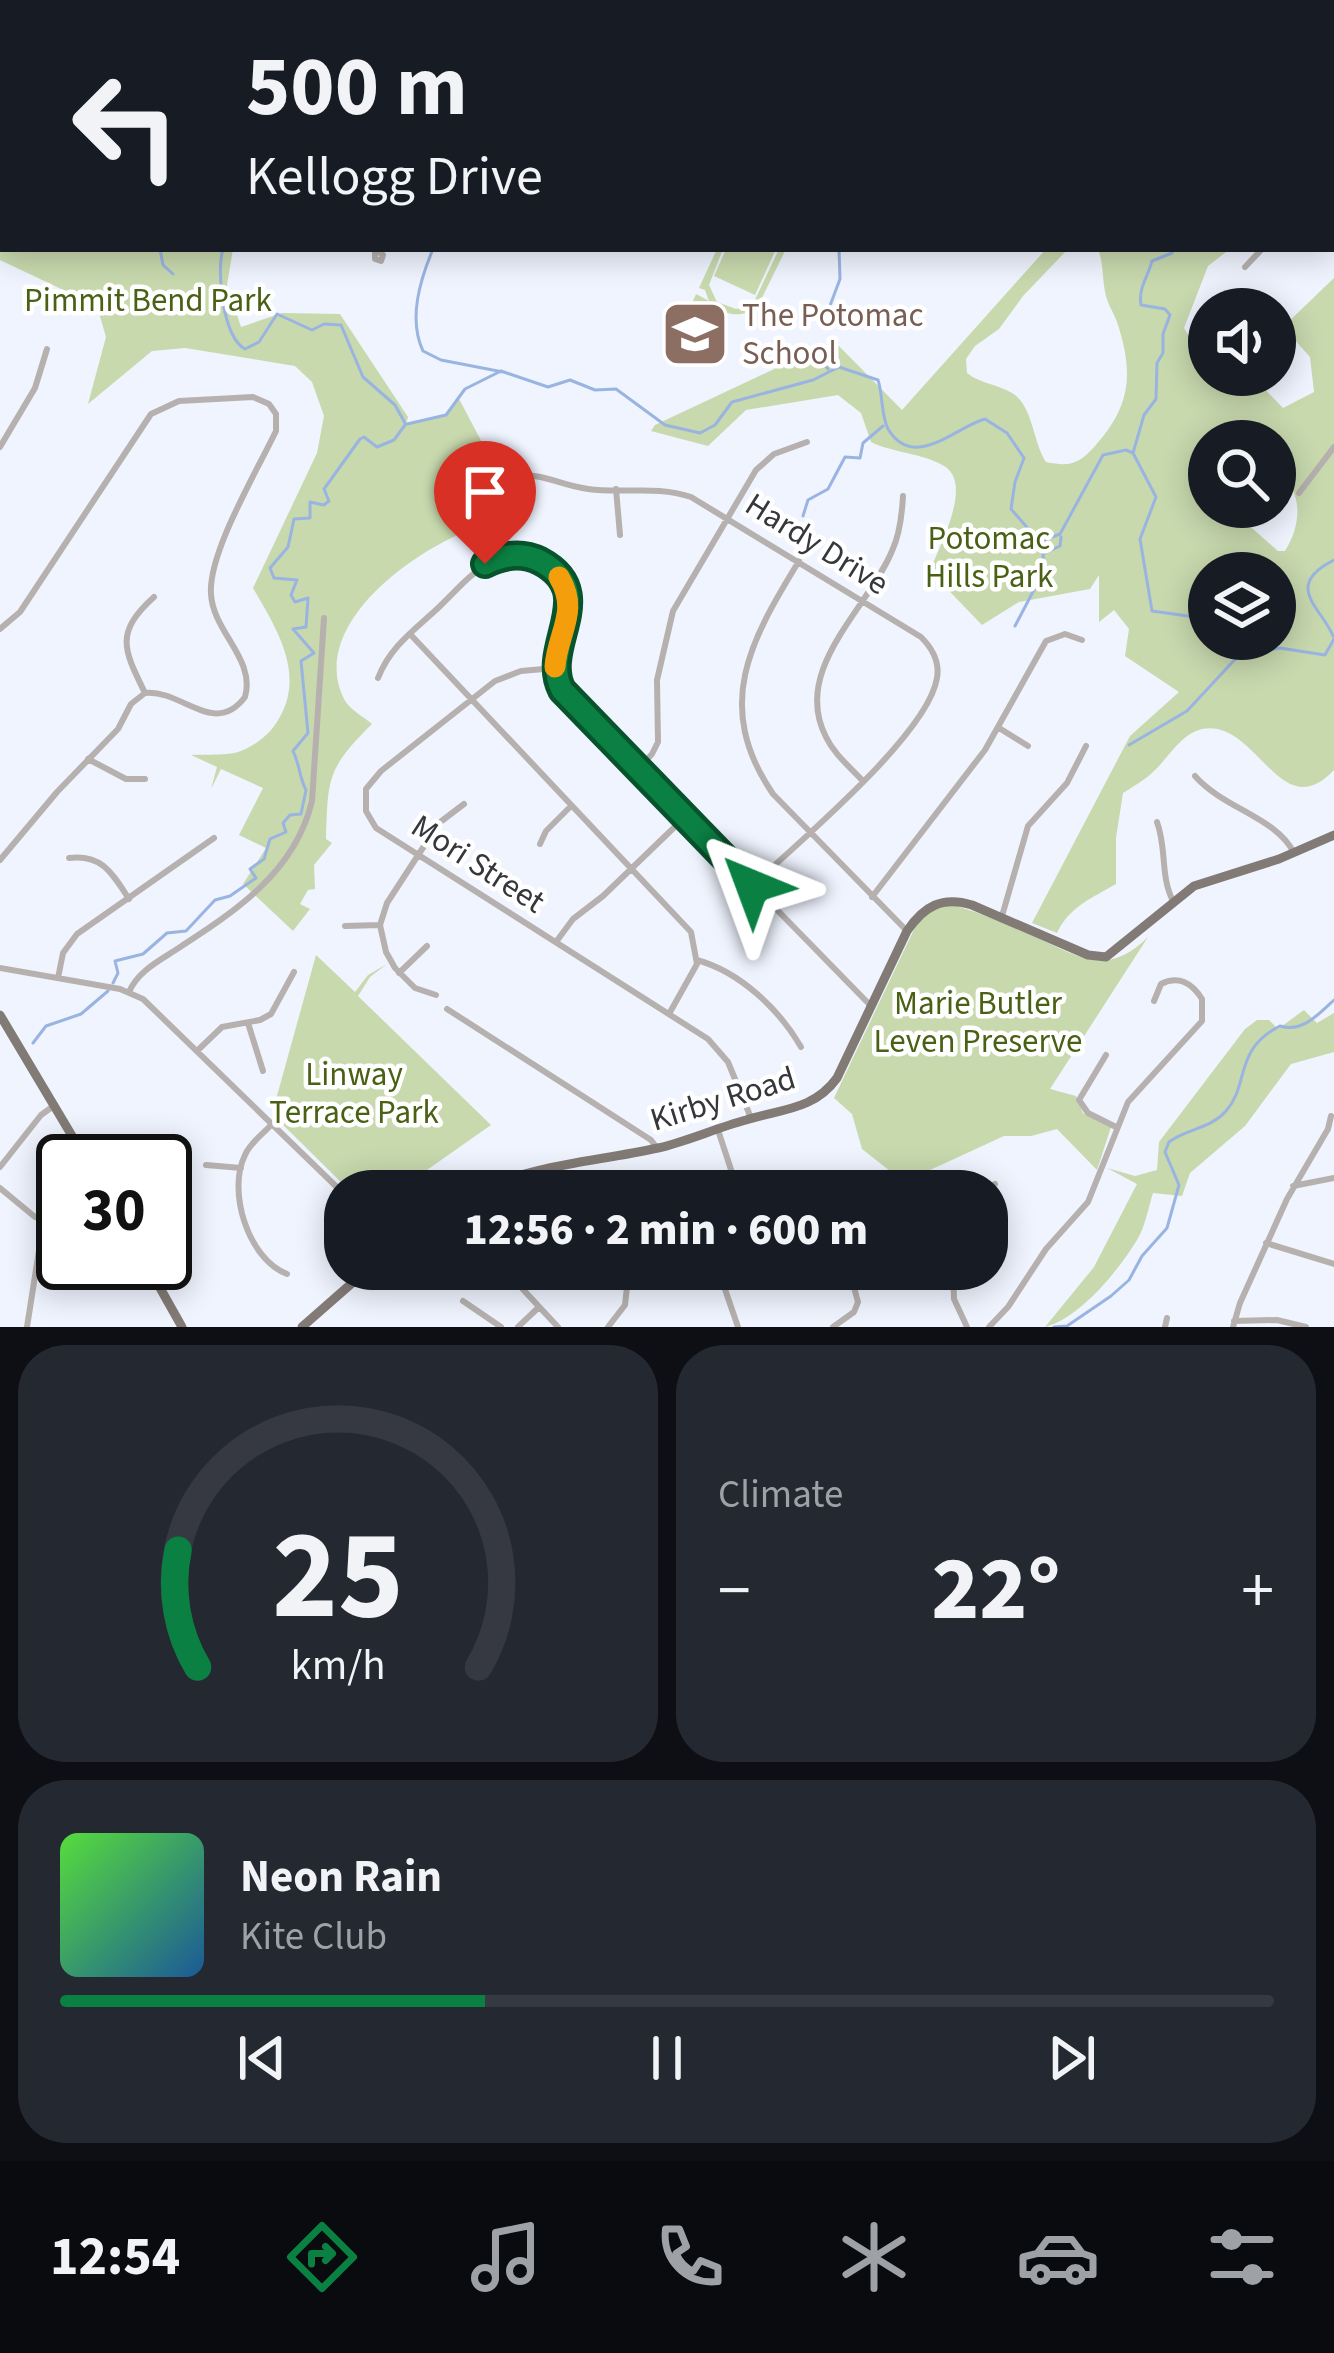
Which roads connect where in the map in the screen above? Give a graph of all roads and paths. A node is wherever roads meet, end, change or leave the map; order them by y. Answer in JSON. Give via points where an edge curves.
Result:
{"nodes":[{"id":1,"x":1259,"y":252,"type":"edge"},
{"id":2,"x":1245,"y":267,"type":"dead end"},
{"id":3,"x":47,"y":349,"type":"dead end"},
{"id":4,"x":807,"y":442,"type":"dead end"},
{"id":5,"x":0,"y":447,"type":"edge"},
{"id":6,"x":1334,"y":447,"type":"edge"},
{"id":7,"x":505,"y":476,"type":"dead end"},
{"id":8,"x":616,"y":489,"type":"junction"},
{"id":9,"x":1299,"y":493,"type":"dead end"},
{"id":10,"x":903,"y":496,"type":"dead end"},
{"id":11,"x":728,"y":515,"type":"junction"},
{"id":12,"x":620,"y":535,"type":"dead end"},
{"id":13,"x":799,"y":561,"type":"junction"},
{"id":14,"x":154,"y":597,"type":"dead end"},
{"id":15,"x":863,"y":601,"type":"junction"},
{"id":16,"x":324,"y":618,"type":"dead end"},
{"id":17,"x":0,"y":629,"type":"edge"},
{"id":18,"x":409,"y":634,"type":"junction"},
{"id":19,"x":1082,"y":640,"type":"dead end"},
{"id":20,"x":555,"y":668,"type":"junction"},
{"id":21,"x":378,"y":678,"type":"dead end"},
{"id":22,"x":145,"y":693,"type":"junction"},
{"id":23,"x":469,"y":701,"type":"junction"},
{"id":24,"x":999,"y":728,"type":"junction"},
{"id":25,"x":1028,"y":746,"type":"dead end"},
{"id":26,"x":1086,"y":746,"type":"dead end"},
{"id":27,"x":88,"y":759,"type":"junction"},
{"id":28,"x":638,"y":770,"type":"junction"},
{"id":29,"x":1196,"y":776,"type":"dead end"},
{"id":30,"x":145,"y":779,"type":"dead end"},
{"id":31,"x":862,"y":780,"type":"junction"},
{"id":32,"x":464,"y":804,"type":"dead end"},
{"id":33,"x":571,"y":806,"type":"junction"},
{"id":34,"x":685,"y":818,"type":"junction"},
{"id":35,"x":1157,"y":822,"type":"dead end"},
{"id":36,"x":808,"y":832,"type":"junction"},
{"id":37,"x":1334,"y":835,"type":"edge"},
{"id":38,"x":214,"y":838,"type":"dead end"},
{"id":39,"x":540,"y":844,"type":"dead end"},
{"id":40,"x":1294,"y":853,"type":"junction"},
{"id":41,"x":418,"y":855,"type":"junction"},
{"id":42,"x":69,"y":857,"type":"dead end"},
{"id":43,"x":0,"y":860,"type":"edge"},
{"id":44,"x":632,"y":869,"type":"junction"},
{"id":45,"x":752,"y":886,"type":"junction"},
{"id":46,"x":872,"y":897,"type":"junction"},
{"id":47,"x":129,"y":898,"type":"junction"},
{"id":48,"x":1173,"y":901,"type":"junction"},
{"id":49,"x":1001,"y":917,"type":"junction"},
{"id":50,"x":380,"y":925,"type":"junction"},
{"id":51,"x":345,"y":926,"type":"dead end"},
{"id":52,"x":907,"y":931,"type":"junction"},
{"id":53,"x":556,"y":942,"type":"junction"},
{"id":54,"x":427,"y":946,"type":"dead end"},
{"id":55,"x":697,"y":960,"type":"junction"},
{"id":56,"x":0,"y":968,"type":"edge"},
{"id":57,"x":282,"y":968,"type":"dead end"},
{"id":58,"x":293,"y":972,"type":"dead end"},
{"id":59,"x":399,"y":973,"type":"junction"},
{"id":60,"x":58,"y":978,"type":"junction"},
{"id":61,"x":287,"y":980,"type":"junction"},
{"id":62,"x":129,"y":992,"type":"junction"},
{"id":63,"x":436,"y":995,"type":"dead end"},
{"id":64,"x":1154,"y":1001,"type":"dead end"},
{"id":65,"x":870,"y":1006,"type":"junction"},
{"id":66,"x":447,"y":1009,"type":"dead end"},
{"id":67,"x":669,"y":1014,"type":"junction"},
{"id":68,"x":0,"y":1015,"type":"edge"},
{"id":69,"x":248,"y":1022,"type":"junction"},
{"id":70,"x":801,"y":1047,"type":"dead end"},
{"id":71,"x":198,"y":1050,"type":"junction"},
{"id":72,"x":1106,"y":1055,"type":"dead end"},
{"id":73,"x":263,"y":1071,"type":"dead end"},
{"id":74,"x":55,"y":1105,"type":"junction"},
{"id":75,"x":1330,"y":1116,"type":"dead end"},
{"id":76,"x":751,"y":1118,"type":"junction"},
{"id":77,"x":271,"y":1125,"type":"junction"},
{"id":78,"x":1116,"y":1127,"type":"junction"},
{"id":79,"x":718,"y":1130,"type":"junction"},
{"id":80,"x":72,"y":1134,"type":"edge"},
{"id":81,"x":657,"y":1148,"type":"junction"},
{"id":82,"x":206,"y":1165,"type":"dead end"},
{"id":83,"x":0,"y":1167,"type":"edge"},
{"id":84,"x":241,"y":1168,"type":"junction"},
{"id":85,"x":531,"y":1170,"type":"edge"},
{"id":86,"x":731,"y":1170,"type":"edge"},
{"id":87,"x":324,"y":1175,"type":"edge"},
{"id":88,"x":1334,"y":1178,"type":"edge"},
{"id":89,"x":1293,"y":1186,"type":"junction"},
{"id":90,"x":0,"y":1188,"type":"edge"},
{"id":91,"x":36,"y":1216,"type":"edge"},
{"id":92,"x":1266,"y":1244,"type":"junction"},
{"id":93,"x":1334,"y":1264,"type":"edge"},
{"id":94,"x":36,"y":1270,"type":"edge"},
{"id":95,"x":287,"y":1274,"type":"dead end"},
{"id":96,"x":161,"y":1290,"type":"edge"},
{"id":97,"x":344,"y":1290,"type":"edge"},
{"id":98,"x":523,"y":1290,"type":"edge"},
{"id":99,"x":627,"y":1290,"type":"edge"},
{"id":100,"x":725,"y":1290,"type":"edge"},
{"id":101,"x":854,"y":1290,"type":"edge"},
{"id":102,"x":954,"y":1290,"type":"edge"},
{"id":103,"x":463,"y":1301,"type":"dead end"},
{"id":104,"x":539,"y":1307,"type":"junction"},
{"id":105,"x":1234,"y":1324,"type":"edge"},
{"id":106,"x":27,"y":1327,"type":"edge"},
{"id":107,"x":182,"y":1327,"type":"edge"},
{"id":108,"x":302,"y":1327,"type":"edge"},
{"id":109,"x":501,"y":1327,"type":"edge"},
{"id":110,"x":518,"y":1327,"type":"edge"},
{"id":111,"x":558,"y":1327,"type":"edge"},
{"id":112,"x":608,"y":1327,"type":"edge"},
{"id":113,"x":738,"y":1327,"type":"edge"},
{"id":114,"x":832,"y":1327,"type":"edge"},
{"id":115,"x":968,"y":1327,"type":"edge"},
{"id":116,"x":989,"y":1327,"type":"edge"},
{"id":117,"x":1306,"y":1327,"type":"edge"}],
"edges":[{"from":1,"to":2,"type":"street"},
{"from":3,"to":5,"type":"street","via":[[35,388]]},
{"from":4,"to":11,"type":"street","via":[[762,463]]},
{"from":6,"to":9,"type":"street"},
{"from":7,"to":8,"type":"street","name":"Hardy Drive","via":[[541,474]]},
{"from":8,"to":11,"type":"street","name":"Hardy Drive","via":[[679,492]]},
{"from":8,"to":12,"type":"street"},
{"from":10,"to":15,"type":"street","via":[[896,543]]},
{"from":11,"to":13,"type":"street","name":"Hardy Drive"},
{"from":11,"to":28,"type":"street","via":[[667,626],[658,742]]},
{"from":13,"to":15,"type":"street","name":"Hardy Drive"},
{"from":13,"to":36,"type":"street","via":[[749,650],[742,709],[757,768]]},
{"from":14,"to":22,"type":"street","via":[[126,637],[128,662]]},
{"from":15,"to":31,"type":"street","via":[[825,662],[817,692],[824,734]]},
{"from":15,"to":31,"type":"street","name":"Hardy Drive","via":[[926,642],[938,670],[914,722]]},
{"from":16,"to":62,"type":"street","via":[[312,801],[303,829],[257,894],[150,966]]},
{"from":17,"to":22,"type":"street","via":[[20,612],[151,414],[179,401],[264,400],[277,431],[210,586],[216,619],[246,670],[247,691],[218,715]]},
{"from":18,"to":20,"type":"street","via":[[485,564],[526,556],[551,568],[568,596]]},
{"from":18,"to":21,"type":"street"},
{"from":18,"to":23,"type":"street"},
{"from":19,"to":24,"type":"street","via":[[1046,640]]},
{"from":20,"to":23,"type":"street","name":"Mori Street","via":[[504,676]]},
{"from":20,"to":28,"type":"street","via":[[567,695]]},
{"from":22,"to":27,"type":"street"},
{"from":23,"to":33,"type":"street"},
{"from":23,"to":41,"type":"street","name":"Mori Street","via":[[366,789],[372,823]]},
{"from":24,"to":25,"type":"street"},
{"from":24,"to":46,"type":"street"},
{"from":26,"to":49,"type":"street","via":[[1067,783],[1028,826]]},
{"from":27,"to":30,"type":"street","via":[[126,779]]},
{"from":27,"to":43,"type":"street"},
{"from":28,"to":34,"type":"street"},
{"from":29,"to":40,"type":"street","via":[[1279,832]]},
{"from":31,"to":36,"type":"street","name":"Hardy Drive"},
{"from":32,"to":41,"type":"street"},
{"from":33,"to":39,"type":"street"},
{"from":33,"to":44,"type":"street"},
{"from":34,"to":44,"type":"street"},
{"from":34,"to":45,"type":"street"},
{"from":35,"to":48,"type":"street"},
{"from":36,"to":45,"type":"street","name":"Hardy Drive"},
{"from":36,"to":46,"type":"street"},
{"from":37,"to":40,"type":"main road"},
{"from":38,"to":47,"type":"street"},
{"from":40,"to":48,"type":"main road","via":[[1205,880]]},
{"from":41,"to":50,"type":"street"},
{"from":41,"to":53,"type":"street","name":"Mori Street"},
{"from":42,"to":47,"type":"street","via":[[103,863]]},
{"from":44,"to":53,"type":"street"},
{"from":44,"to":55,"type":"street","via":[[686,926]]},
{"from":45,"to":65,"type":"street"},
{"from":46,"to":52,"type":"street"},
{"from":47,"to":60,"type":"street","via":[[72,939]]},
{"from":48,"to":49,"type":"main road","via":[[1100,958]]},
{"from":49,"to":52,"type":"main road","via":[[946,901]]},
{"from":50,"to":51,"type":"street"},
{"from":50,"to":59,"type":"street"},
{"from":52,"to":65,"type":"main road","name":"Kirby Road"},
{"from":53,"to":67,"type":"street","name":"Mori Street"},
{"from":54,"to":59,"type":"street"},
{"from":55,"to":67,"type":"street"},
{"from":55,"to":70,"type":"street","via":[[723,969],[776,1010]]},
{"from":56,"to":60,"type":"street"},
{"from":57,"to":61,"type":"street"},
{"from":58,"to":61,"type":"street"},
{"from":59,"to":63,"type":"street"},
{"from":60,"to":62,"type":"street"},
{"from":61,"to":69,"type":"street","via":[[271,1014]]},
{"from":62,"to":71,"type":"street"},
{"from":64,"to":78,"type":"street","via":[[1161,984],[1187,982],[1202,998],[1202,1021],[1136,1092]]},
{"from":65,"to":76,"type":"main road","name":"Kirby Road","via":[[825,1093]]},
{"from":66,"to":81,"type":"street"},
{"from":67,"to":76,"type":"street","name":"Mori Street","via":[[722,1053]]},
{"from":68,"to":74,"type":"main road"},
{"from":69,"to":71,"type":"street","via":[[223,1027]]},
{"from":69,"to":73,"type":"street"},
{"from":71,"to":77,"type":"street"},
{"from":72,"to":78,"type":"street","via":[[1079,1100]]},
{"from":74,"to":80,"type":"main road"},
{"from":74,"to":83,"type":"street"},
{"from":75,"to":89,"type":"street"},
{"from":76,"to":79,"type":"main road","name":"Kirby Road"},
{"from":77,"to":84,"type":"street"},
{"from":77,"to":87,"type":"street"},
{"from":78,"to":116,"type":"street","via":[[1088,1202]]},
{"from":79,"to":81,"type":"main road","name":"Kirby Road"},
{"from":79,"to":86,"type":"street"},
{"from":81,"to":85,"type":"main road","name":"Kirby Road"},
{"from":82,"to":84,"type":"street"},
{"from":84,"to":95,"type":"street","via":[[248,1233]]},
{"from":88,"to":89,"type":"street"},
{"from":89,"to":92,"type":"street"},
{"from":90,"to":91,"type":"street"},
{"from":92,"to":93,"type":"street"},
{"from":92,"to":105,"type":"street"},
{"from":94,"to":106,"type":"street"},
{"from":96,"to":107,"type":"main road"},
{"from":97,"to":108,"type":"main road"},
{"from":98,"to":104,"type":"street"},
{"from":99,"to":112,"type":"street"},
{"from":100,"to":113,"type":"street"},
{"from":101,"to":114,"type":"street","via":[[854,1312]]},
{"from":102,"to":115,"type":"street"},
{"from":103,"to":109,"type":"street"},
{"from":104,"to":110,"type":"street"},
{"from":104,"to":111,"type":"street"},
{"from":105,"to":117,"type":"street"}]}
